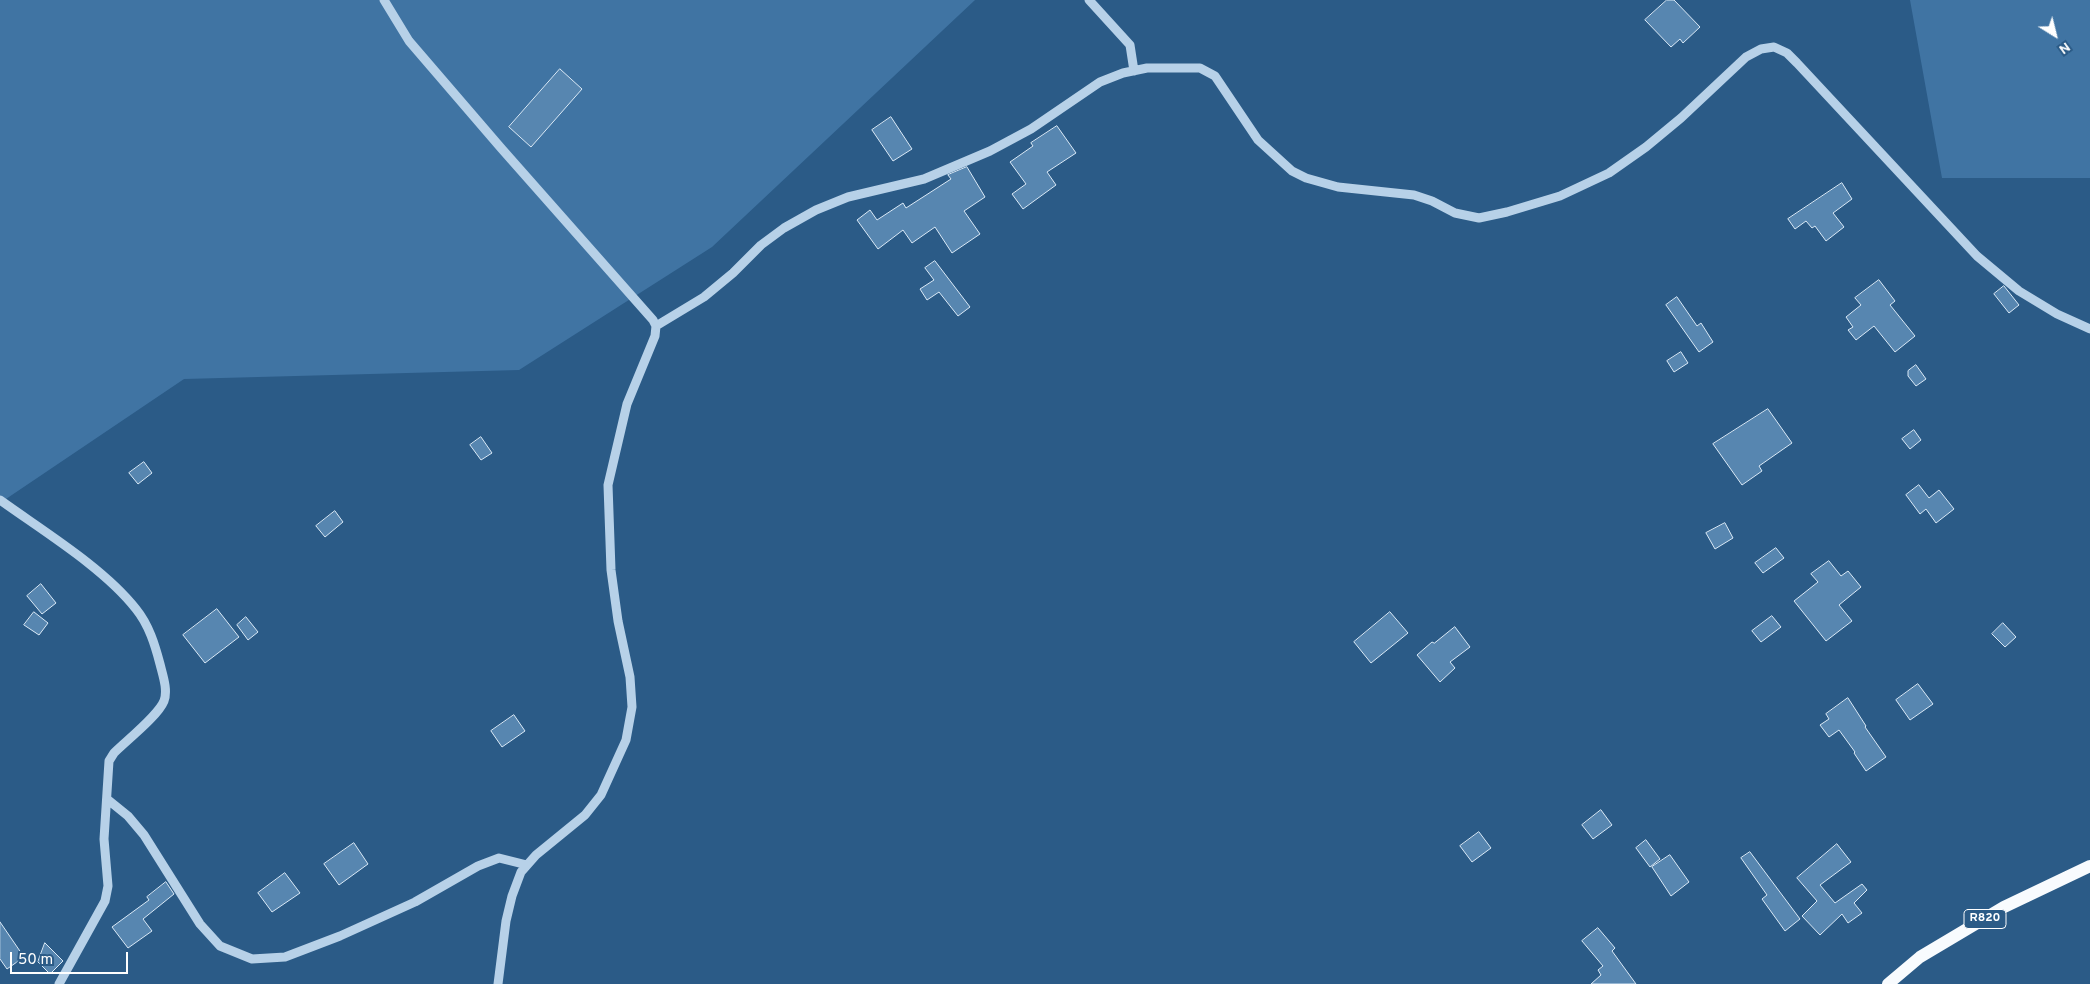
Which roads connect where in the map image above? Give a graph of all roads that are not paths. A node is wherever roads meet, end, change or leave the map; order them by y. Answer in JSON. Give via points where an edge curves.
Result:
{"nodes":[{"id":1,"x":384,"y":0,"type":"edge"},
{"id":2,"x":1089,"y":0,"type":"edge"},
{"id":3,"x":1134,"y":71,"type":"junction"},
{"id":4,"x":656,"y":326,"type":"junction"},
{"id":5,"x":2090,"y":329,"type":"edge"},
{"id":6,"x":0,"y":500,"type":"edge"},
{"id":7,"x":107,"y":799,"type":"junction"},
{"id":8,"x":527,"y":865,"type":"junction"},
{"id":9,"x":2090,"y":866,"type":"edge"},
{"id":10,"x":58,"y":984,"type":"edge"},
{"id":11,"x":498,"y":984,"type":"edge"},
{"id":12,"x":1888,"y":984,"type":"edge"}],
"edges":[{"from":1,"to":4,"type":"street","via":[[409,41]]},
{"from":2,"to":3,"type":"street","via":[[1130,45]]},
{"from":3,"to":4,"type":"street","via":[[1100,82],[1030,129],[949,169],[924,179],[848,197],[816,210],[760,245],[704,297]]},
{"from":3,"to":5,"type":"street","via":[[1200,68],[1215,76],[1258,140],[1284,165],[1306,178],[1338,187],[1414,195],[1455,213],[1480,218],[1560,196],[1609,173],[1682,118],[1746,57],[1774,47],[1797,63],[1977,256],[2019,291]]},
{"from":4,"to":8,"type":"street","via":[[655,336],[627,404],[608,485],[611,570],[630,677],[632,707],[626,740],[601,796],[585,815]]},
{"from":6,"to":7,"type":"street","via":[[121,592],[147,627],[156,648],[165,698],[161,709],[109,761]]},
{"from":7,"to":8,"type":"street","via":[[144,835],[200,924],[220,946],[252,959],[286,957],[340,936],[415,902],[478,866],[499,858]]},
{"from":7,"to":10,"type":"street","via":[[104,839],[108,886],[105,901]]},
{"from":8,"to":11,"type":"street","via":[[512,896]]},
{"from":9,"to":12,"type":"main road","number":"R820","via":[[2004,907],[1920,957]]}]}
